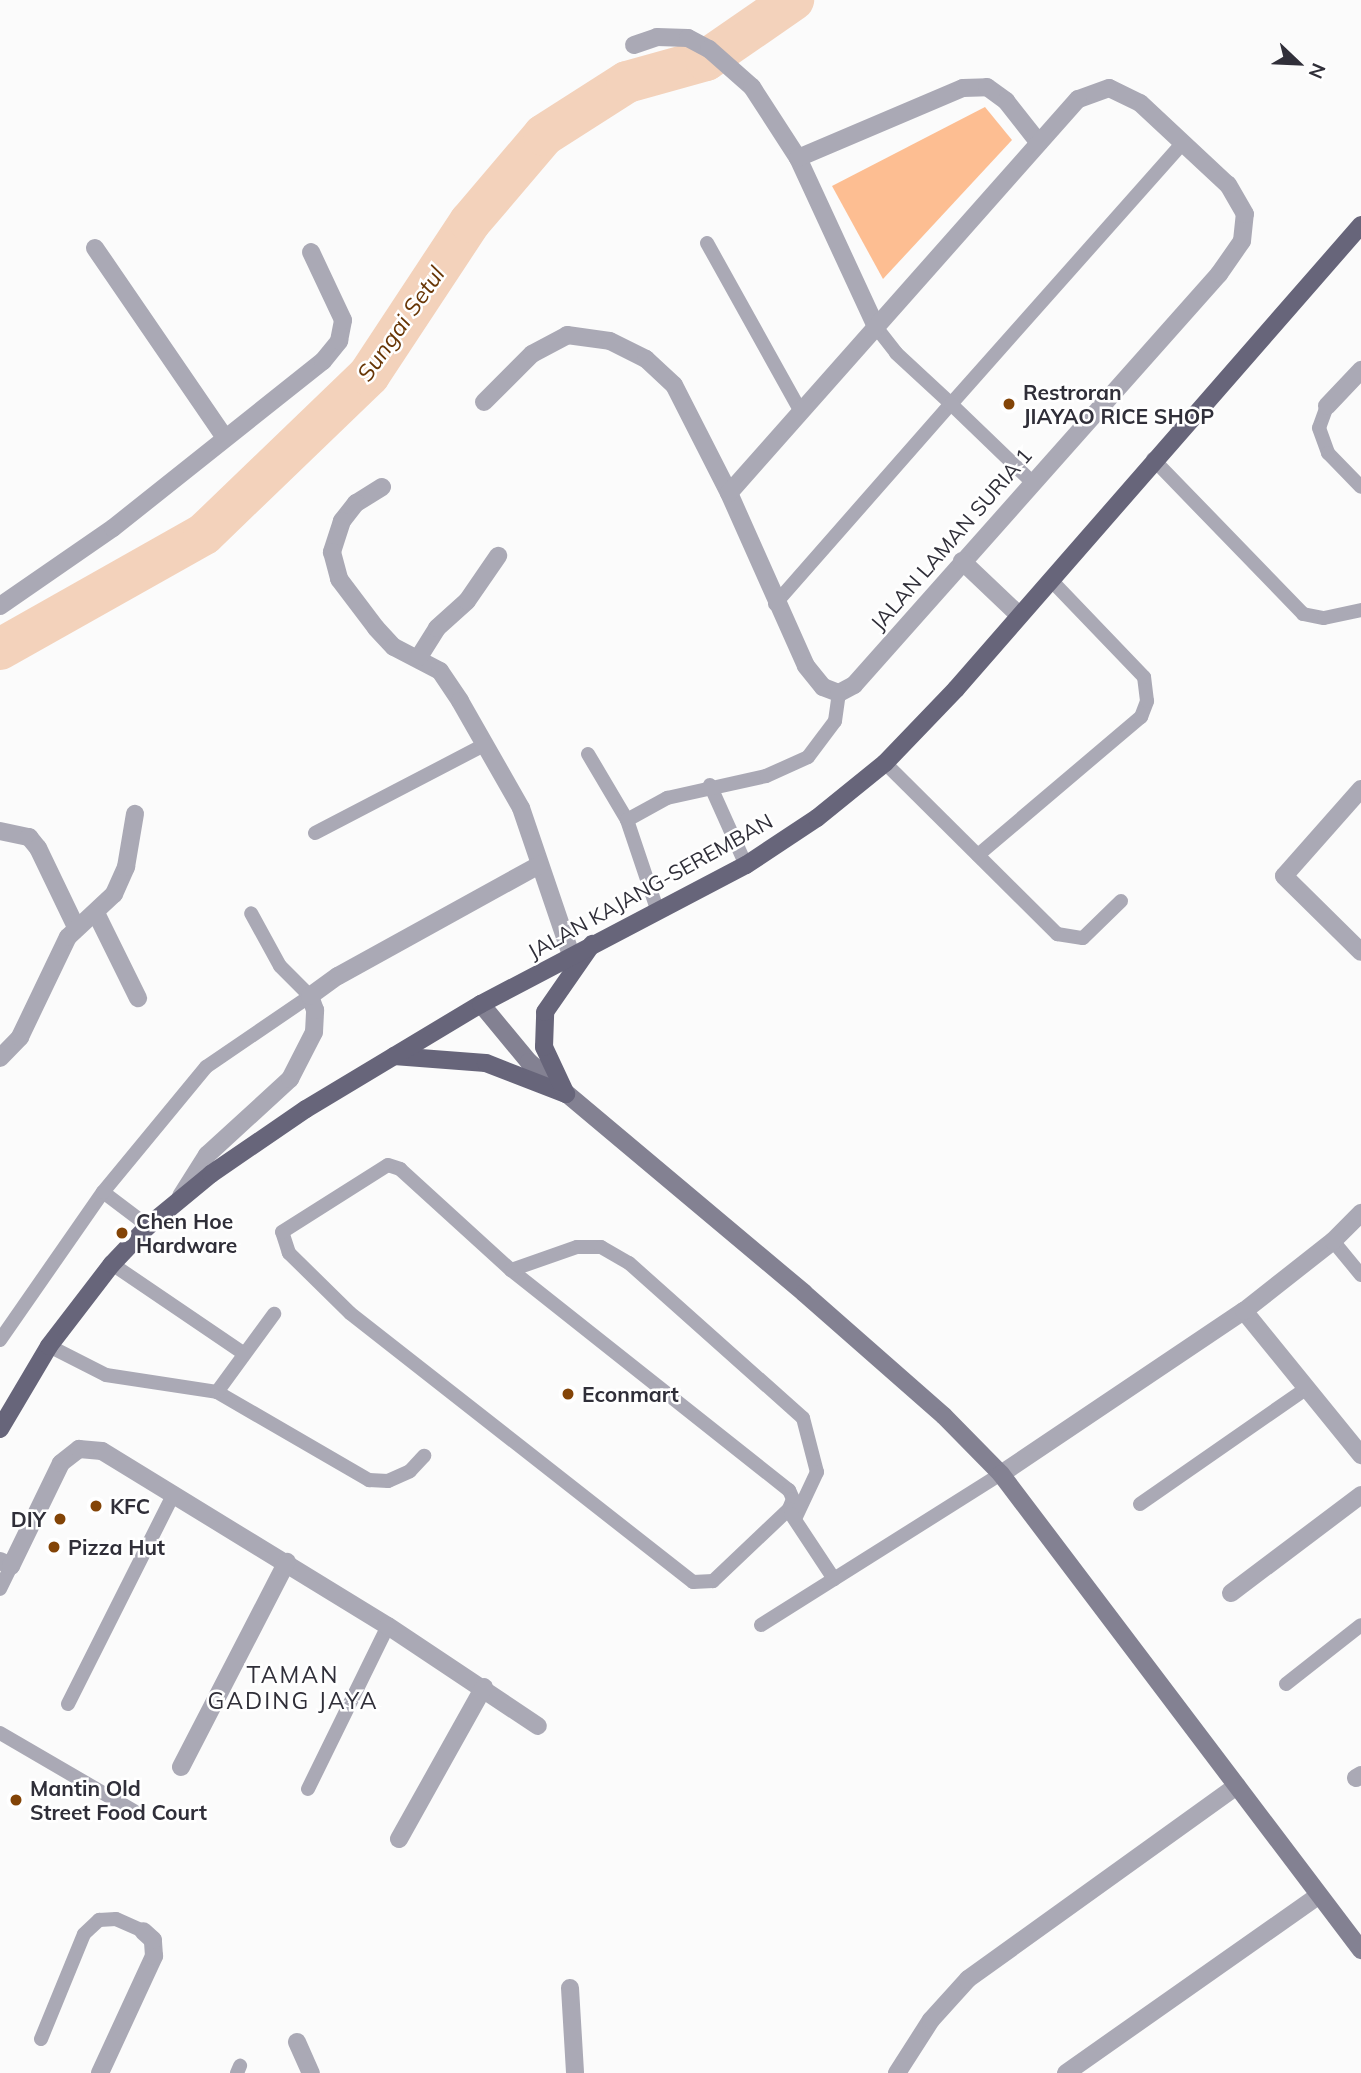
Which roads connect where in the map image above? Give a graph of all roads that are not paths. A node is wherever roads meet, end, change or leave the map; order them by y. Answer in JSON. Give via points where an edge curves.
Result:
{"nodes":[{"id":1,"x":634,"y":45,"type":"dead end"},
{"id":2,"x":1039,"y":143,"type":"junction"},
{"id":3,"x":1184,"y":143,"type":"junction"},
{"id":4,"x":798,"y":159,"type":"junction"},
{"id":5,"x":1361,"y":225,"type":"edge"},
{"id":6,"x":707,"y":243,"type":"dead end"},
{"id":7,"x":95,"y":248,"type":"dead end"},
{"id":8,"x":310,"y":252,"type":"dead end"},
{"id":9,"x":876,"y":327,"type":"junction"},
{"id":10,"x":1361,"y":370,"type":"edge"},
{"id":11,"x":484,"y":402,"type":"dead end"},
{"id":12,"x":951,"y":404,"type":"junction"},
{"id":13,"x":1327,"y":406,"type":"joint"},
{"id":14,"x":801,"y":412,"type":"junction"},
{"id":15,"x":225,"y":438,"type":"junction"},
{"id":16,"x":1153,"y":459,"type":"junction"},
{"id":17,"x":1031,"y":481,"type":"junction"},
{"id":18,"x":382,"y":487,"type":"dead end"},
{"id":19,"x":1361,"y":487,"type":"edge"},
{"id":20,"x":729,"y":493,"type":"junction"},
{"id":21,"x":498,"y":556,"type":"dead end"},
{"id":22,"x":962,"y":561,"type":"junction"},
{"id":23,"x":1051,"y":580,"type":"junction"},
{"id":24,"x":775,"y":604,"type":"junction"},
{"id":25,"x":0,"y":606,"type":"edge"},
{"id":26,"x":1361,"y":610,"type":"edge"},
{"id":27,"x":1019,"y":615,"type":"junction"},
{"id":28,"x":419,"y":657,"type":"junction"},
{"id":29,"x":839,"y":693,"type":"junction"},
{"id":30,"x":484,"y":745,"type":"junction"},
{"id":31,"x":588,"y":754,"type":"dead end"},
{"id":32,"x":885,"y":762,"type":"junction"},
{"id":33,"x":710,"y":785,"type":"junction"},
{"id":34,"x":1361,"y":789,"type":"edge"},
{"id":35,"x":135,"y":814,"type":"dead end"},
{"id":36,"x":627,"y":820,"type":"junction"},
{"id":37,"x":0,"y":831,"type":"edge"},
{"id":38,"x":315,"y":833,"type":"dead end"},
{"id":39,"x":978,"y":855,"type":"junction"},
{"id":40,"x":746,"y":864,"type":"junction"},
{"id":41,"x":539,"y":865,"type":"junction"},
{"id":42,"x":1121,"y":901,"type":"dead end"},
{"id":43,"x":657,"y":909,"type":"junction"},
{"id":44,"x":96,"y":913,"type":"junction"},
{"id":45,"x":251,"y":913,"type":"dead end"},
{"id":46,"x":76,"y":927,"type":"junction"},
{"id":47,"x":592,"y":944,"type":"junction"},
{"id":48,"x":1361,"y":952,"type":"edge"},
{"id":49,"x":571,"y":955,"type":"junction"},
{"id":50,"x":310,"y":996,"type":"junction"},
{"id":51,"x":138,"y":998,"type":"dead end"},
{"id":52,"x":481,"y":1004,"type":"junction"},
{"id":53,"x":394,"y":1056,"type":"junction"},
{"id":54,"x":0,"y":1058,"type":"edge"},
{"id":55,"x":566,"y":1094,"type":"junction"},
{"id":56,"x":103,"y":1192,"type":"junction"},
{"id":57,"x":179,"y":1199,"type":"junction"},
{"id":58,"x":1361,"y":1213,"type":"edge"},
{"id":59,"x":148,"y":1226,"type":"junction"},
{"id":60,"x":1333,"y":1241,"type":"junction"},
{"id":61,"x":112,"y":1264,"type":"junction"},
{"id":62,"x":511,"y":1269,"type":"junction"},
{"id":63,"x":1361,"y":1275,"type":"edge"},
{"id":64,"x":1244,"y":1311,"type":"junction"},
{"id":65,"x":274,"y":1314,"type":"dead end"},
{"id":66,"x":0,"y":1340,"type":"edge"},
{"id":67,"x":49,"y":1346,"type":"junction"},
{"id":68,"x":243,"y":1353,"type":"junction"},
{"id":69,"x":1307,"y":1388,"type":"junction"},
{"id":70,"x":217,"y":1392,"type":"junction"},
{"id":71,"x":3,"y":1417,"type":"edge"},
{"id":72,"x":1361,"y":1455,"type":"edge"},
{"id":73,"x":425,"y":1456,"type":"dead end"},
{"id":74,"x":1001,"y":1474,"type":"junction"},
{"id":75,"x":174,"y":1493,"type":"junction"},
{"id":76,"x":1361,"y":1495,"type":"edge"},
{"id":77,"x":1140,"y":1504,"type":"dead end"},
{"id":78,"x":792,"y":1514,"type":"junction"},
{"id":79,"x":286,"y":1562,"type":"junction"},
{"id":80,"x":5,"y":1563,"type":"edge"},
{"id":81,"x":834,"y":1579,"type":"junction"},
{"id":82,"x":0,"y":1589,"type":"edge"},
{"id":83,"x":1231,"y":1593,"type":"dead end"},
{"id":84,"x":761,"y":1625,"type":"dead end"},
{"id":85,"x":1361,"y":1625,"type":"edge"},
{"id":86,"x":388,"y":1626,"type":"junction"},
{"id":87,"x":1286,"y":1684,"type":"dead end"},
{"id":88,"x":484,"y":1687,"type":"junction"},
{"id":89,"x":68,"y":1704,"type":"dead end"},
{"id":90,"x":538,"y":1726,"type":"dead end"},
{"id":91,"x":0,"y":1733,"type":"edge"},
{"id":92,"x":181,"y":1767,"type":"dead end"},
{"id":93,"x":1237,"y":1786,"type":"junction"},
{"id":94,"x":308,"y":1789,"type":"dead end"},
{"id":95,"x":134,"y":1811,"type":"dead end"},
{"id":96,"x":399,"y":1839,"type":"dead end"},
{"id":97,"x":1319,"y":1895,"type":"junction"},
{"id":98,"x":143,"y":1931,"type":"joint"},
{"id":99,"x":1361,"y":1950,"type":"edge"},
{"id":100,"x":570,"y":1988,"type":"dead end"},
{"id":101,"x":41,"y":2039,"type":"dead end"},
{"id":102,"x":297,"y":2042,"type":"dead end"},
{"id":103,"x":100,"y":2073,"type":"edge"},
{"id":104,"x":311,"y":2073,"type":"edge"},
{"id":105,"x":575,"y":2073,"type":"edge"},
{"id":106,"x":897,"y":2073,"type":"edge"},
{"id":107,"x":1066,"y":2073,"type":"edge"}],
"edges":[{"from":1,"to":4,"type":"street","via":[[675,35],[709,49],[752,86]]},
{"from":2,"to":3,"type":"street","via":[[1078,99],[1109,88],[1140,103]]},
{"from":2,"to":4,"type":"street","via":[[1006,101],[987,87],[963,88]]},
{"from":2,"to":9,"type":"street"},
{"from":3,"to":12,"type":"lane"},
{"from":3,"to":17,"type":"street","name":"JALAN LAMAN SURIA 1","via":[[1228,185],[1245,214],[1242,241],[1219,274]]},
{"from":4,"to":9,"type":"street"},
{"from":5,"to":16,"type":"main road","name":"JALAN KAJANG-SEREMBAN"},
{"from":6,"to":14,"type":"lane"},
{"from":7,"to":15,"type":"street"},
{"from":8,"to":15,"type":"street","via":[[343,320],[339,341],[323,361]]},
{"from":9,"to":12,"type":"lane","via":[[896,353]]},
{"from":9,"to":14,"type":"street"},
{"from":10,"to":13,"type":"street"},
{"from":11,"to":20,"type":"street","via":[[533,354],[567,335],[610,341],[646,359],[674,385]]},
{"from":12,"to":17,"type":"lane"},
{"from":12,"to":24,"type":"lane"},
{"from":13,"to":19,"type":"lane","via":[[1319,428],[1328,453]]},
{"from":14,"to":20,"type":"street"},
{"from":15,"to":25,"type":"street","via":[[102,536]]},
{"from":16,"to":23,"type":"main road","name":"JALAN KAJANG-SEREMBAN"},
{"from":16,"to":26,"type":"lane","via":[[1303,614],[1324,618]]},
{"from":17,"to":22,"type":"street","name":"JALAN LAMAN SURIA 1"},
{"from":18,"to":28,"type":"street","via":[[356,503],[342,521],[332,552],[339,579],[376,628],[394,647]]},
{"from":20,"to":24,"type":"street"},
{"from":21,"to":28,"type":"street","via":[[467,601],[437,628]]},
{"from":22,"to":27,"type":"street"},
{"from":22,"to":29,"type":"street","name":"JALAN LAMAN SURIA 1","via":[[854,685]]},
{"from":23,"to":27,"type":"main road","name":"JALAN KAJANG-SEREMBAN"},
{"from":23,"to":39,"type":"lane","via":[[1144,677],[1147,701],[1141,717]]},
{"from":24,"to":29,"type":"street","via":[[806,666],[823,687]]},
{"from":27,"to":32,"type":"main road","name":"JALAN KAJANG-SEREMBAN"},
{"from":28,"to":30,"type":"street","via":[[440,671]]},
{"from":29,"to":33,"type":"lane","via":[[835,721],[808,757],[766,776]]},
{"from":30,"to":38,"type":"lane"},
{"from":30,"to":41,"type":"street","via":[[521,808]]},
{"from":31,"to":36,"type":"lane"},
{"from":32,"to":39,"type":"lane"},
{"from":32,"to":40,"type":"main road","name":"JALAN KAJANG-SEREMBAN","via":[[817,818]]},
{"from":33,"to":36,"type":"lane","via":[[667,798]]},
{"from":33,"to":40,"type":"lane"},
{"from":34,"to":48,"type":"street","via":[[1284,876]]},
{"from":35,"to":44,"type":"street","via":[[126,867],[114,894]]},
{"from":36,"to":43,"type":"lane"},
{"from":37,"to":46,"type":"street","via":[[13,831],[33,842]]},
{"from":39,"to":42,"type":"lane","via":[[1058,934],[1083,938]]},
{"from":40,"to":43,"type":"main road","name":"JALAN KAJANG-SEREMBAN"},
{"from":41,"to":49,"type":"street"},
{"from":41,"to":50,"type":"street"},
{"from":43,"to":47,"type":"main road","name":"JALAN KAJANG-SEREMBAN"},
{"from":44,"to":46,"type":"street"},
{"from":44,"to":51,"type":"street"},
{"from":45,"to":50,"type":"lane","via":[[280,966]]},
{"from":46,"to":54,"type":"street","via":[[20,1037]]},
{"from":47,"to":49,"type":"main road","name":"JALAN KAJANG-SEREMBAN"},
{"from":47,"to":55,"type":"main road","via":[[545,1012],[544,1046]]},
{"from":49,"to":52,"type":"main road","name":"JALAN KAJANG-SEREMBAN"},
{"from":50,"to":56,"type":"lane","via":[[206,1067]]},
{"from":50,"to":57,"type":"street","via":[[314,1032],[290,1079],[207,1155]]},
{"from":52,"to":53,"type":"main road","name":"JALAN KAJANG-SEREMBAN"},
{"from":52,"to":55,"type":"main road","via":[[529,1062]]},
{"from":53,"to":55,"type":"main road","via":[[486,1063]]},
{"from":53,"to":57,"type":"main road","name":"JALAN KAJANG-SEREMBAN","via":[[306,1109]]},
{"from":55,"to":74,"type":"main road","via":[[804,1293],[944,1416]]},
{"from":56,"to":59,"type":"lane"},
{"from":56,"to":66,"type":"lane"},
{"from":57,"to":59,"type":"main road","name":"JALAN KAJANG-SEREMBAN"},
{"from":58,"to":60,"type":"street"},
{"from":59,"to":61,"type":"main road","name":"JALAN KAJANG-SEREMBAN"},
{"from":60,"to":63,"type":"lane"},
{"from":60,"to":64,"type":"street"},
{"from":61,"to":67,"type":"main road","name":"JALAN KAJANG-SEREMBAN"},
{"from":61,"to":68,"type":"lane"},
{"from":62,"to":78,"type":"lane","via":[[789,1490]]},
{"from":62,"to":78,"type":"lane","via":[[577,1247],[601,1247],[629,1263],[803,1418],[817,1472]]},
{"from":62,"to":78,"type":"lane","via":[[388,1165],[282,1232],[289,1253],[351,1313],[693,1582],[713,1581]]},
{"from":64,"to":69,"type":"street"},
{"from":64,"to":74,"type":"street"},
{"from":65,"to":68,"type":"lane"},
{"from":67,"to":70,"type":"lane","via":[[106,1375]]},
{"from":67,"to":71,"type":"main road","name":"JALAN KAJANG-SEREMBAN"},
{"from":68,"to":70,"type":"lane"},
{"from":69,"to":72,"type":"street"},
{"from":69,"to":77,"type":"lane"},
{"from":70,"to":73,"type":"lane","via":[[369,1480],[388,1481],[410,1471]]},
{"from":74,"to":81,"type":"lane"},
{"from":74,"to":93,"type":"main road"},
{"from":75,"to":79,"type":"street"},
{"from":75,"to":80,"type":"street","via":[[102,1451],[79,1449],[61,1463]]},
{"from":75,"to":89,"type":"lane"},
{"from":76,"to":83,"type":"street"},
{"from":78,"to":81,"type":"lane"},
{"from":79,"to":86,"type":"street"},
{"from":79,"to":92,"type":"street"},
{"from":80,"to":82,"type":"lane"},
{"from":81,"to":84,"type":"lane"},
{"from":85,"to":87,"type":"lane"},
{"from":86,"to":88,"type":"street"},
{"from":86,"to":94,"type":"lane"},
{"from":88,"to":90,"type":"street"},
{"from":88,"to":96,"type":"street"},
{"from":91,"to":95,"type":"lane"},
{"from":93,"to":97,"type":"main road"},
{"from":93,"to":106,"type":"street","via":[[968,1979],[931,2020]]},
{"from":97,"to":99,"type":"main road"},
{"from":97,"to":107,"type":"street"},
{"from":98,"to":101,"type":"lane","via":[[116,1919],[99,1920],[84,1934]]},
{"from":98,"to":103,"type":"street","via":[[153,1941],[154,1956]]},
{"from":100,"to":105,"type":"street"},
{"from":102,"to":104,"type":"street"}]}
